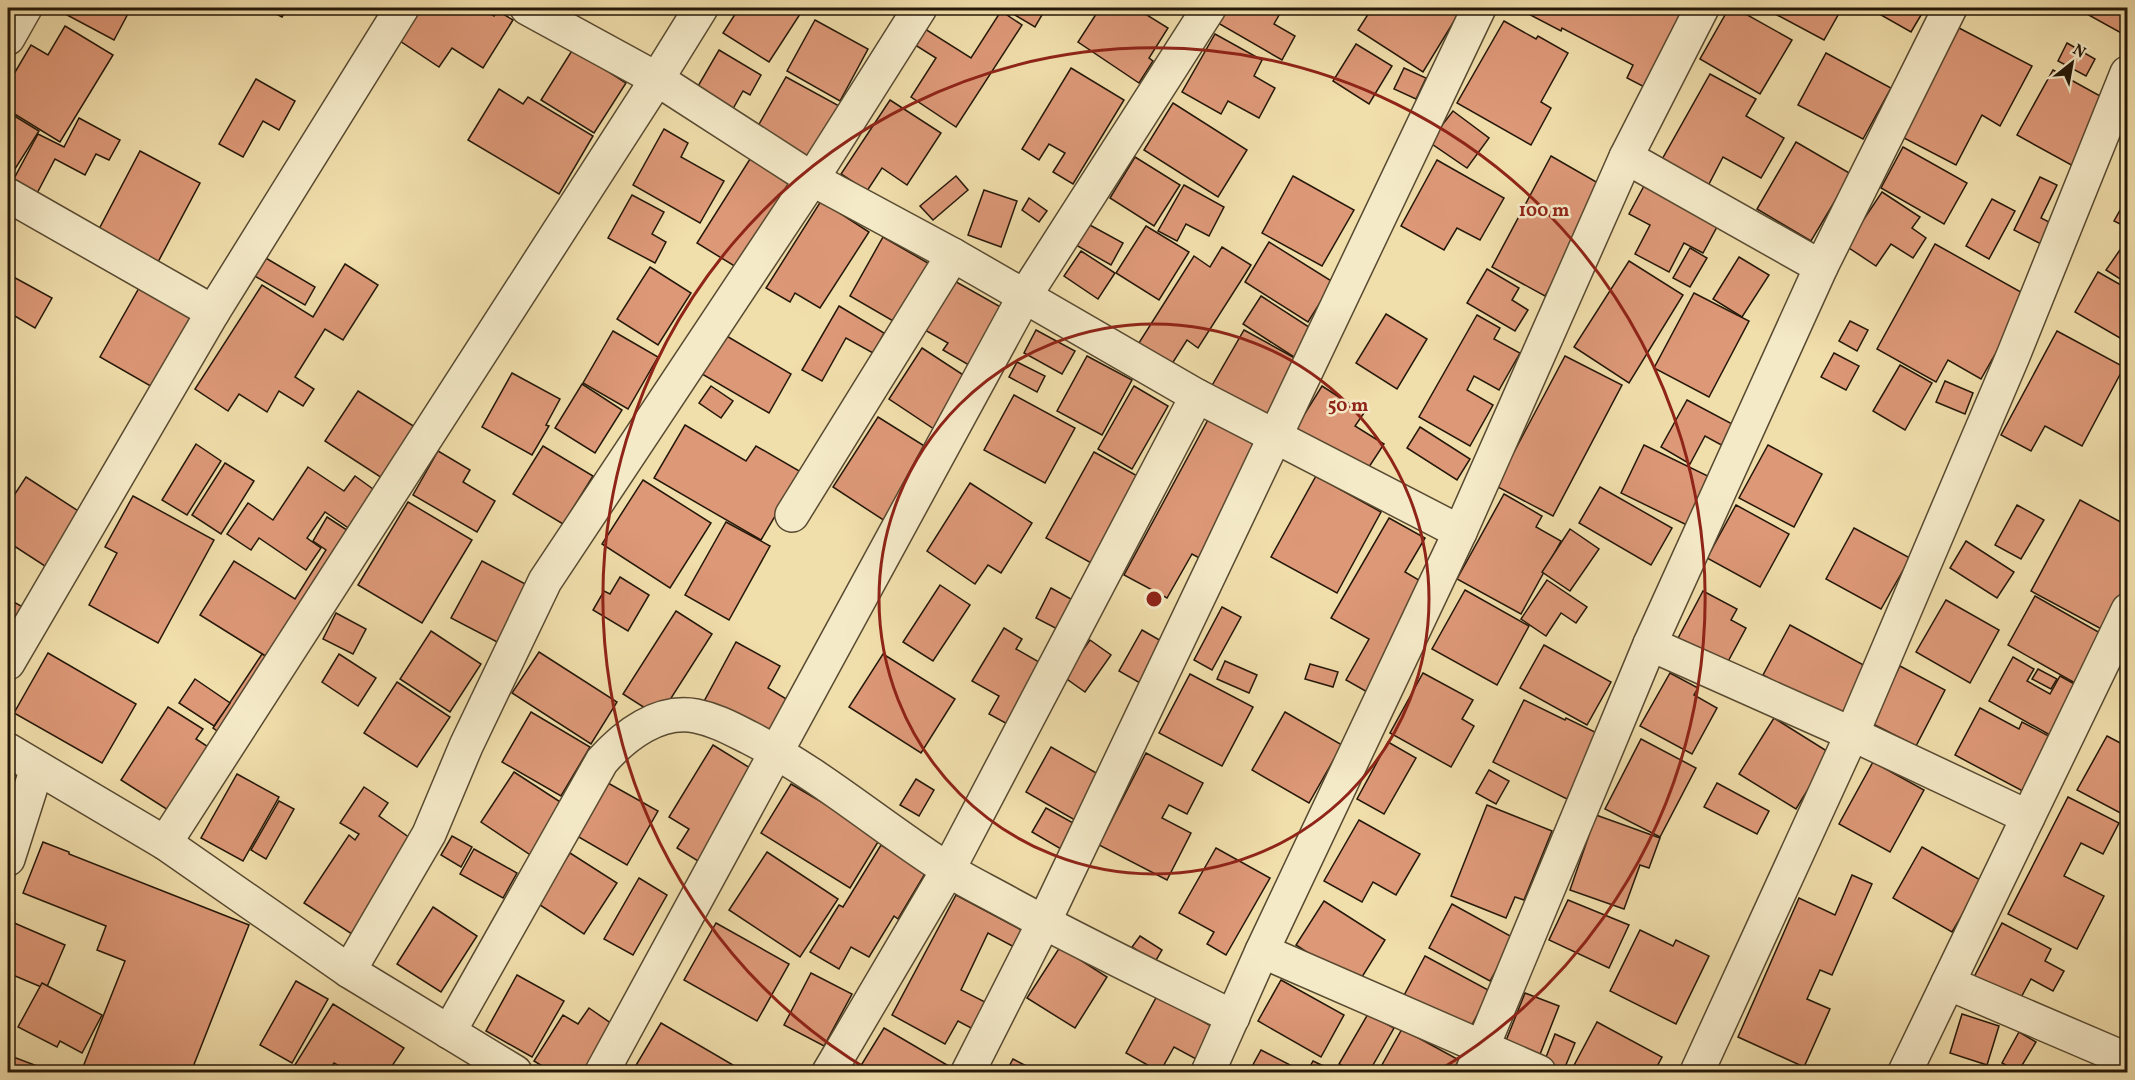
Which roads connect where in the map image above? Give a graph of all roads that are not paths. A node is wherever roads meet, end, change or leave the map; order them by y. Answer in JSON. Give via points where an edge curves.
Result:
{"nodes":[{"id":1,"x":25,"y":8,"type":"edge"},
{"id":2,"x":402,"y":8,"type":"edge"},
{"id":3,"x":527,"y":8,"type":"edge"},
{"id":4,"x":701,"y":8,"type":"edge"},
{"id":5,"x":920,"y":8,"type":"edge"},
{"id":6,"x":1209,"y":8,"type":"edge"},
{"id":7,"x":1479,"y":8,"type":"edge"},
{"id":8,"x":1702,"y":8,"type":"edge"},
{"id":9,"x":1950,"y":8,"type":"edge"},
{"id":10,"x":8,"y":38,"type":"edge"},
{"id":11,"x":2127,"y":73,"type":"edge"},
{"id":12,"x":657,"y":79,"type":"junction"},
{"id":13,"x":2116,"y":135,"type":"edge"},
{"id":14,"x":1626,"y":157,"type":"junction"},
{"id":15,"x":812,"y":179,"type":"junction"},
{"id":16,"x":8,"y":195,"type":"edge"},
{"id":17,"x":953,"y":255,"type":"junction"},
{"id":18,"x":1821,"y":267,"type":"junction"},
{"id":19,"x":1024,"y":297,"type":"junction"},
{"id":20,"x":213,"y":312,"type":"junction"},
{"id":21,"x":1197,"y":396,"type":"junction"},
{"id":22,"x":1274,"y":436,"type":"junction"},
{"id":23,"x":792,"y":515,"type":"dead end"},
{"id":24,"x":1460,"y":532,"type":"junction"},
{"id":25,"x":2127,"y":610,"type":"edge"},
{"id":26,"x":1650,"y":644,"type":"junction"},
{"id":27,"x":8,"y":663,"type":"edge"},
{"id":28,"x":1852,"y":734,"type":"junction"},
{"id":29,"x":8,"y":750,"type":"edge"},
{"id":30,"x":777,"y":752,"type":"junction"},
{"id":31,"x":37,"y":768,"type":"junction"},
{"id":32,"x":2028,"y":817,"type":"junction"},
{"id":33,"x":165,"y":843,"type":"junction"},
{"id":34,"x":8,"y":859,"type":"edge"},
{"id":35,"x":948,"y":870,"type":"junction"},
{"id":36,"x":1044,"y":922,"type":"junction"},
{"id":37,"x":1262,"y":951,"type":"junction"},
{"id":38,"x":349,"y":971,"type":"junction"},
{"id":39,"x":1948,"y":983,"type":"junction"},
{"id":40,"x":1233,"y":1017,"type":"junction"},
{"id":41,"x":449,"y":1032,"type":"junction"},
{"id":42,"x":1476,"y":1060,"type":"edge"},
{"id":43,"x":2127,"y":1060,"type":"edge"},
{"id":44,"x":515,"y":1072,"type":"edge"},
{"id":45,"x":602,"y":1072,"type":"edge"},
{"id":46,"x":828,"y":1072,"type":"edge"},
{"id":47,"x":968,"y":1072,"type":"edge"},
{"id":48,"x":1208,"y":1072,"type":"edge"},
{"id":49,"x":1539,"y":1072,"type":"edge"},
{"id":50,"x":1697,"y":1072,"type":"edge"},
{"id":51,"x":1905,"y":1072,"type":"edge"}],
"edges":[{"from":1,"to":10,"type":"street"},
{"from":2,"to":20,"type":"street"},
{"from":3,"to":12,"type":"street"},
{"from":4,"to":12,"type":"street"},
{"from":5,"to":15,"type":"street"},
{"from":6,"to":19,"type":"street"},
{"from":7,"to":22,"type":"street"},
{"from":8,"to":14,"type":"street"},
{"from":9,"to":18,"type":"street"},
{"from":11,"to":13,"type":"street"},
{"from":12,"to":15,"type":"street"},
{"from":12,"to":33,"type":"street"},
{"from":13,"to":28,"type":"street","via":[[2013,356]]},
{"from":14,"to":18,"type":"street"},
{"from":14,"to":24,"type":"street"},
{"from":15,"to":17,"type":"street"},
{"from":15,"to":38,"type":"street","via":[[545,581],[466,746],[429,834]]},
{"from":16,"to":20,"type":"street"},
{"from":17,"to":19,"type":"street"},
{"from":17,"to":23,"type":"street"},
{"from":18,"to":26,"type":"street"},
{"from":19,"to":21,"type":"street"},
{"from":19,"to":30,"type":"street"},
{"from":20,"to":27,"type":"street"},
{"from":21,"to":22,"type":"street"},
{"from":21,"to":35,"type":"street"},
{"from":22,"to":24,"type":"street"},
{"from":22,"to":36,"type":"street"},
{"from":24,"to":37,"type":"street"},
{"from":25,"to":32,"type":"street"},
{"from":26,"to":28,"type":"street"},
{"from":26,"to":42,"type":"street"},
{"from":28,"to":32,"type":"street"},
{"from":28,"to":50,"type":"street"},
{"from":29,"to":31,"type":"street"},
{"from":30,"to":35,"type":"street"},
{"from":30,"to":41,"type":"street","via":[[715,720],[693,715],[658,720],[627,736],[602,761]]},
{"from":30,"to":45,"type":"street"},
{"from":31,"to":33,"type":"street"},
{"from":31,"to":34,"type":"street"},
{"from":32,"to":39,"type":"street"},
{"from":33,"to":38,"type":"street"},
{"from":35,"to":36,"type":"street"},
{"from":35,"to":46,"type":"street"},
{"from":36,"to":40,"type":"street"},
{"from":36,"to":47,"type":"street"},
{"from":37,"to":40,"type":"street"},
{"from":37,"to":42,"type":"street"},
{"from":38,"to":41,"type":"street"},
{"from":39,"to":43,"type":"street"},
{"from":39,"to":51,"type":"street"},
{"from":40,"to":48,"type":"street"},
{"from":41,"to":44,"type":"street"},
{"from":42,"to":49,"type":"street"}]}
